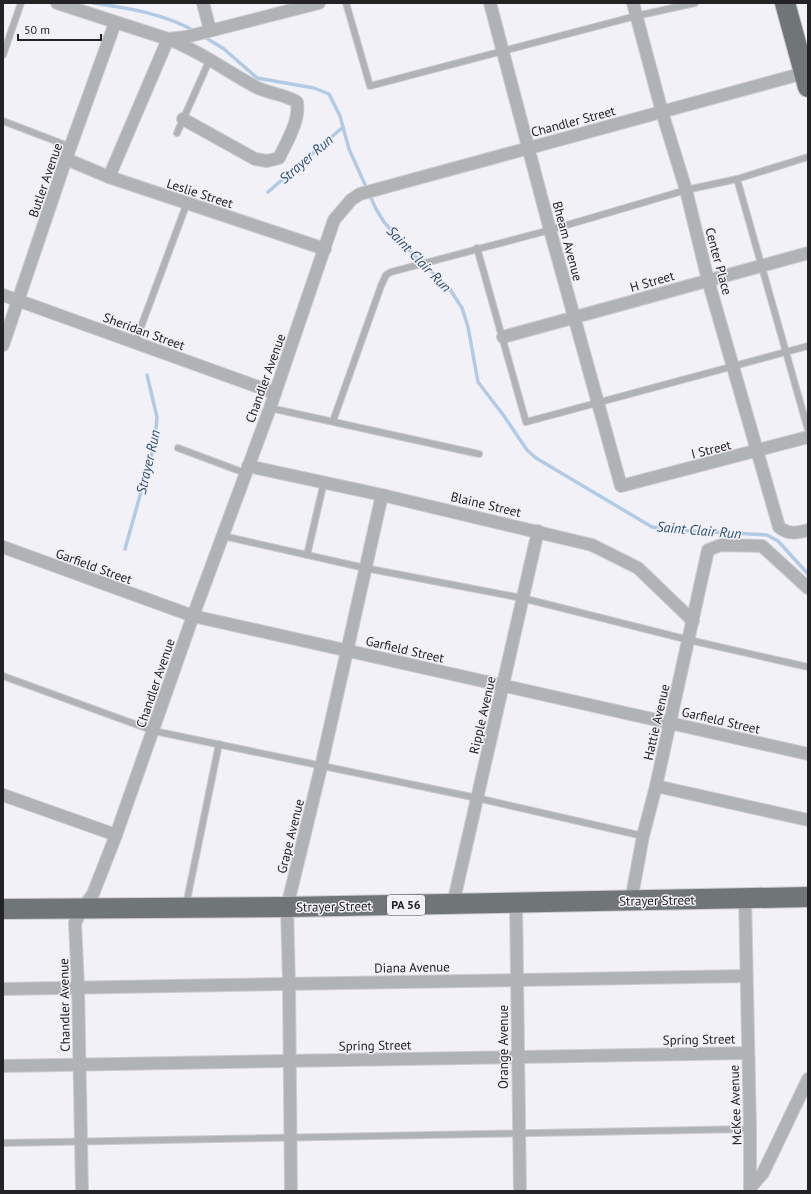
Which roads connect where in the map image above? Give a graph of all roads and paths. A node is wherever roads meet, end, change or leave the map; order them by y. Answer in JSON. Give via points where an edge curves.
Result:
{"nodes":[{"id":1,"x":22,"y":3,"type":"edge"},
{"id":2,"x":57,"y":3,"type":"edge"},
{"id":3,"x":203,"y":3,"type":"edge"},
{"id":4,"x":319,"y":3,"type":"edge"},
{"id":5,"x":346,"y":3,"type":"edge"},
{"id":6,"x":490,"y":3,"type":"edge"},
{"id":7,"x":633,"y":3,"type":"edge"},
{"id":8,"x":695,"y":3,"type":"edge"},
{"id":9,"x":785,"y":3,"type":"edge"},
{"id":10,"x":636,"y":16,"type":"junction"},
{"id":11,"x":115,"y":23,"type":"junction"},
{"id":12,"x":207,"y":31,"type":"junction"},
{"id":13,"x":168,"y":39,"type":"junction"},
{"id":14,"x":502,"y":51,"type":"junction"},
{"id":15,"x":3,"y":55,"type":"edge"},
{"id":16,"x":210,"y":59,"type":"junction"},
{"id":17,"x":806,"y":80,"type":"edge"},
{"id":18,"x":662,"y":112,"type":"junction"},
{"id":19,"x":183,"y":119,"type":"junction"},
{"id":20,"x":3,"y":121,"type":"edge"},
{"id":21,"x":177,"y":133,"type":"dead end"},
{"id":22,"x":71,"y":147,"type":"junction"},
{"id":23,"x":529,"y":148,"type":"junction"},
{"id":24,"x":808,"y":157,"type":"edge"},
{"id":25,"x":66,"y":159,"type":"junction"},
{"id":26,"x":109,"y":177,"type":"junction"},
{"id":27,"x":737,"y":179,"type":"junction"},
{"id":28,"x":686,"y":190,"type":"junction"},
{"id":29,"x":356,"y":197,"type":"joint"},
{"id":30,"x":187,"y":203,"type":"junction"},
{"id":31,"x":550,"y":230,"type":"junction"},
{"id":32,"x":477,"y":248,"type":"junction"},
{"id":33,"x":326,"y":250,"type":"junction"},
{"id":34,"x":808,"y":253,"type":"edge"},
{"id":35,"x":760,"y":266,"type":"junction"},
{"id":36,"x":708,"y":280,"type":"junction"},
{"id":37,"x":3,"y":296,"type":"edge"},
{"id":38,"x":19,"y":301,"type":"junction"},
{"id":39,"x":574,"y":317,"type":"junction"},
{"id":40,"x":503,"y":337,"type":"junction"},
{"id":41,"x":135,"y":343,"type":"junction"},
{"id":42,"x":3,"y":346,"type":"edge"},
{"id":43,"x":808,"y":346,"type":"edge"},
{"id":44,"x":785,"y":352,"type":"junction"},
{"id":45,"x":734,"y":366,"type":"junction"},
{"id":46,"x":275,"y":393,"type":"junction"},
{"id":47,"x":598,"y":404,"type":"junction"},
{"id":48,"x":270,"y":408,"type":"junction"},
{"id":49,"x":333,"y":421,"type":"junction"},
{"id":50,"x":808,"y":430,"type":"edge"},
{"id":51,"x":808,"y":437,"type":"edge"},
{"id":52,"x":178,"y":448,"type":"dead end"},
{"id":53,"x":757,"y":452,"type":"junction"},
{"id":54,"x":479,"y":454,"type":"dead end"},
{"id":55,"x":246,"y":469,"type":"junction"},
{"id":56,"x":324,"y":482,"type":"junction"},
{"id":57,"x":621,"y":486,"type":"joint"},
{"id":58,"x":382,"y":495,"type":"junction"},
{"id":59,"x":808,"y":530,"type":"edge"},
{"id":60,"x":538,"y":531,"type":"junction"},
{"id":61,"x":223,"y":536,"type":"junction"},
{"id":62,"x":3,"y":547,"type":"edge"},
{"id":63,"x":307,"y":555,"type":"junction"},
{"id":64,"x":365,"y":568,"type":"junction"},
{"id":65,"x":808,"y":588,"type":"edge"},
{"id":66,"x":522,"y":598,"type":"junction"},
{"id":67,"x":193,"y":616,"type":"junction"},
{"id":68,"x":693,"y":621,"type":"junction"},
{"id":69,"x":689,"y":640,"type":"junction"},
{"id":70,"x":346,"y":650,"type":"junction"},
{"id":71,"x":808,"y":666,"type":"edge"},
{"id":72,"x":3,"y":676,"type":"edge"},
{"id":73,"x":502,"y":686,"type":"junction"},
{"id":74,"x":670,"y":723,"type":"junction"},
{"id":75,"x":154,"y":731,"type":"junction"},
{"id":76,"x":219,"y":744,"type":"junction"},
{"id":77,"x":808,"y":754,"type":"edge"},
{"id":78,"x":321,"y":767,"type":"junction"},
{"id":79,"x":656,"y":786,"type":"junction"},
{"id":80,"x":3,"y":795,"type":"edge"},
{"id":81,"x":477,"y":798,"type":"junction"},
{"id":82,"x":808,"y":820,"type":"edge"},
{"id":83,"x":116,"y":835,"type":"junction"},
{"id":84,"x":643,"y":836,"type":"junction"},
{"id":85,"x":808,"y":897,"type":"edge"},
{"id":86,"x":745,"y":898,"type":"junction"},
{"id":87,"x":631,"y":900,"type":"junction"},
{"id":88,"x":516,"y":903,"type":"junction"},
{"id":89,"x":453,"y":904,"type":"junction"},
{"id":90,"x":287,"y":907,"type":"junction"},
{"id":91,"x":185,"y":908,"type":"junction"},
{"id":92,"x":3,"y":909,"type":"edge"},
{"id":93,"x":82,"y":909,"type":"junction"},
{"id":94,"x":746,"y":976,"type":"junction"},
{"id":95,"x":517,"y":979,"type":"junction"},
{"id":96,"x":289,"y":984,"type":"junction"},
{"id":97,"x":78,"y":987,"type":"junction"},
{"id":98,"x":3,"y":988,"type":"edge"},
{"id":99,"x":747,"y":1053,"type":"junction"},
{"id":100,"x":517,"y":1056,"type":"junction"},
{"id":101,"x":289,"y":1061,"type":"junction"},
{"id":102,"x":79,"y":1065,"type":"junction"},
{"id":103,"x":3,"y":1066,"type":"edge"},
{"id":104,"x":808,"y":1079,"type":"edge"},
{"id":105,"x":750,"y":1129,"type":"junction"},
{"id":106,"x":518,"y":1134,"type":"junction"},
{"id":107,"x":290,"y":1138,"type":"junction"},
{"id":108,"x":80,"y":1141,"type":"junction"},
{"id":109,"x":3,"y":1143,"type":"edge"},
{"id":110,"x":750,"y":1189,"type":"edge"},
{"id":111,"x":82,"y":1191,"type":"edge"},
{"id":112,"x":291,"y":1191,"type":"edge"},
{"id":113,"x":520,"y":1191,"type":"edge"}],
"edges":[{"from":1,"to":15,"type":"lane"},
{"from":2,"to":11,"type":"street"},
{"from":3,"to":12,"type":"street"},
{"from":4,"to":12,"type":"street"},
{"from":5,"to":14,"type":"lane","via":[[370,86]]},
{"from":6,"to":14,"type":"street","name":"Bheam Avenue"},
{"from":7,"to":10,"type":"street","name":"Center Place"},
{"from":8,"to":10,"type":"lane"},
{"from":9,"to":17,"type":"highway"},
{"from":10,"to":14,"type":"lane"},
{"from":10,"to":18,"type":"street","name":"Center Place"},
{"from":11,"to":13,"type":"street"},
{"from":11,"to":22,"type":"street","name":"Butler Avenue"},
{"from":12,"to":13,"type":"street"},
{"from":13,"to":16,"type":"street","via":[[188,46]]},
{"from":13,"to":26,"type":"street"},
{"from":14,"to":23,"type":"street","name":"Bheam Avenue"},
{"from":16,"to":19,"type":"lane"},
{"from":16,"to":19,"type":"street","via":[[258,88],[297,102],[296,120],[279,158],[267,161],[255,159]]},
{"from":17,"to":18,"type":"street","name":"Chandler Street"},
{"from":18,"to":23,"type":"street","name":"Chandler Street"},
{"from":18,"to":28,"type":"street","name":"Center Place"},
{"from":19,"to":21,"type":"lane"},
{"from":20,"to":22,"type":"lane"},
{"from":22,"to":25,"type":"street","name":"Butler Avenue"},
{"from":23,"to":29,"type":"street","name":"Chandler Street"},
{"from":23,"to":31,"type":"street","name":"Bheam Avenue"},
{"from":24,"to":27,"type":"lane"},
{"from":25,"to":26,"type":"street","name":"Leslie Street"},
{"from":25,"to":38,"type":"street","name":"Butler Avenue"},
{"from":26,"to":30,"type":"street","name":"Leslie Street"},
{"from":27,"to":28,"type":"lane"},
{"from":27,"to":35,"type":"lane"},
{"from":28,"to":31,"type":"lane"},
{"from":28,"to":36,"type":"street","name":"Center Place"},
{"from":29,"to":33,"type":"street","name":"Chandler Avenue","via":[[334,220]]},
{"from":30,"to":33,"type":"street","name":"Leslie Street"},
{"from":30,"to":41,"type":"lane"},
{"from":31,"to":32,"type":"lane"},
{"from":31,"to":39,"type":"street","name":"Bheam Avenue"},
{"from":32,"to":40,"type":"lane"},
{"from":32,"to":49,"type":"lane","via":[[386,275]]},
{"from":33,"to":46,"type":"street","name":"Chandler Avenue"},
{"from":34,"to":35,"type":"street","name":"H Street"},
{"from":35,"to":36,"type":"street","name":"H Street"},
{"from":35,"to":44,"type":"lane"},
{"from":36,"to":39,"type":"street","name":"H Street"},
{"from":36,"to":45,"type":"street","name":"Center Place"},
{"from":37,"to":38,"type":"street","name":"Sheridan Street"},
{"from":38,"to":41,"type":"street","name":"Sheridan Street"},
{"from":38,"to":42,"type":"street","name":"Butler Avenue"},
{"from":39,"to":40,"type":"street","name":"H Street"},
{"from":39,"to":47,"type":"street","name":"Bheam Avenue"},
{"from":40,"to":47,"type":"lane","via":[[526,422]]},
{"from":41,"to":46,"type":"street","name":"Sheridan Street"},
{"from":43,"to":44,"type":"lane"},
{"from":44,"to":45,"type":"lane"},
{"from":44,"to":50,"type":"lane"},
{"from":45,"to":47,"type":"lane"},
{"from":45,"to":53,"type":"street","name":"Center Place"},
{"from":46,"to":48,"type":"street","name":"Chandler Avenue"},
{"from":47,"to":57,"type":"street","name":"Bheam Avenue"},
{"from":48,"to":49,"type":"lane"},
{"from":48,"to":55,"type":"street","name":"Chandler Avenue"},
{"from":49,"to":54,"type":"lane"},
{"from":51,"to":53,"type":"street","name":"I Street"},
{"from":52,"to":55,"type":"lane"},
{"from":53,"to":57,"type":"street","name":"I Street"},
{"from":53,"to":59,"type":"street","name":"Center Place","via":[[779,527],[795,533]]},
{"from":55,"to":56,"type":"street","name":"Blaine Street"},
{"from":55,"to":61,"type":"street","name":"Chandler Avenue"},
{"from":56,"to":58,"type":"street","name":"Blaine Street"},
{"from":56,"to":63,"type":"lane"},
{"from":58,"to":60,"type":"street","name":"Blaine Street"},
{"from":58,"to":64,"type":"street","name":"Grape Avenue"},
{"from":60,"to":66,"type":"street","name":"Ripple Avenue"},
{"from":60,"to":68,"type":"street","name":"Blaine Street","via":[[592,545],[638,568]]},
{"from":61,"to":63,"type":"lane"},
{"from":61,"to":67,"type":"street","name":"Chandler Avenue"},
{"from":62,"to":67,"type":"street","name":"Garfield Street"},
{"from":63,"to":64,"type":"lane"},
{"from":64,"to":66,"type":"lane"},
{"from":64,"to":70,"type":"street","name":"Grape Avenue"},
{"from":65,"to":68,"type":"street","name":"Hattie Avenue","via":[[762,546],[721,545],[708,550]]},
{"from":66,"to":69,"type":"lane"},
{"from":66,"to":73,"type":"street","name":"Ripple Avenue"},
{"from":67,"to":70,"type":"street","name":"Garfield Street"},
{"from":67,"to":75,"type":"street","name":"Chandler Avenue"},
{"from":68,"to":69,"type":"street","name":"Hattie Avenue"},
{"from":69,"to":71,"type":"lane"},
{"from":69,"to":74,"type":"street","name":"Hattie Avenue"},
{"from":70,"to":73,"type":"street","name":"Garfield Street"},
{"from":70,"to":78,"type":"street","name":"Grape Avenue"},
{"from":72,"to":75,"type":"lane"},
{"from":73,"to":74,"type":"street","name":"Garfield Street"},
{"from":73,"to":81,"type":"street","name":"Ripple Avenue"},
{"from":74,"to":77,"type":"street","name":"Garfield Street"},
{"from":74,"to":79,"type":"street","name":"Hattie Avenue"},
{"from":75,"to":76,"type":"lane"},
{"from":75,"to":83,"type":"street","name":"Chandler Avenue"},
{"from":76,"to":78,"type":"lane"},
{"from":76,"to":91,"type":"lane"},
{"from":78,"to":81,"type":"lane"},
{"from":78,"to":90,"type":"street","name":"Grape Avenue"},
{"from":79,"to":82,"type":"street"},
{"from":79,"to":84,"type":"street","name":"Hattie Avenue"},
{"from":80,"to":83,"type":"street"},
{"from":81,"to":84,"type":"lane"},
{"from":81,"to":89,"type":"street","name":"Ripple Avenue"},
{"from":83,"to":93,"type":"street","name":"Chandler Avenue","via":[[93,894]]},
{"from":84,"to":87,"type":"street","name":"Hattie Avenue"},
{"from":85,"to":86,"type":"highway","name":"Strayer Street","number":"PA 56"},
{"from":86,"to":87,"type":"highway","name":"Strayer Street","number":"PA 56"},
{"from":86,"to":94,"type":"street","name":"McKee Avenue"},
{"from":87,"to":88,"type":"highway","name":"Strayer Street","number":"PA 56"},
{"from":88,"to":89,"type":"highway","name":"Strayer Street","number":"PA 56"},
{"from":88,"to":95,"type":"street","name":"Orange Avenue"},
{"from":89,"to":90,"type":"highway","name":"Strayer Street","number":"PA 56"},
{"from":90,"to":91,"type":"highway","name":"Strayer Street","number":"PA 56"},
{"from":90,"to":96,"type":"street","name":"Grape Avenue"},
{"from":91,"to":93,"type":"highway","name":"Strayer Street","number":"PA 56"},
{"from":92,"to":93,"type":"highway","name":"Strayer Street","number":"PA 56"},
{"from":93,"to":97,"type":"street","name":"Chandler Avenue","via":[[75,923]]},
{"from":94,"to":95,"type":"street","name":"Diana Avenue"},
{"from":94,"to":99,"type":"street","name":"McKee Avenue"},
{"from":95,"to":96,"type":"street","name":"Diana Avenue"},
{"from":95,"to":100,"type":"street","name":"Orange Avenue"},
{"from":96,"to":97,"type":"street","name":"Diana Avenue"},
{"from":96,"to":101,"type":"street","name":"Grape Avenue"},
{"from":97,"to":98,"type":"street","name":"Diana Avenue"},
{"from":97,"to":102,"type":"street","name":"Chandler Avenue"},
{"from":99,"to":100,"type":"street","name":"Spring Street"},
{"from":99,"to":105,"type":"street","name":"McKee Avenue"},
{"from":100,"to":101,"type":"street","name":"Spring Street"},
{"from":100,"to":106,"type":"street","name":"Orange Avenue"},
{"from":101,"to":102,"type":"street","name":"Spring Street"},
{"from":101,"to":107,"type":"street","name":"Grape Avenue"},
{"from":102,"to":103,"type":"street","name":"Spring Street"},
{"from":102,"to":108,"type":"street","name":"Chandler Avenue"},
{"from":104,"to":110,"type":"street","via":[[763,1173]]},
{"from":105,"to":106,"type":"lane"},
{"from":105,"to":110,"type":"street","name":"McKee Avenue"},
{"from":106,"to":107,"type":"lane"},
{"from":106,"to":113,"type":"street","name":"Orange Avenue"},
{"from":107,"to":108,"type":"lane"},
{"from":107,"to":112,"type":"street","name":"Grape Avenue"},
{"from":108,"to":109,"type":"lane"},
{"from":108,"to":111,"type":"street","name":"Chandler Avenue"}]}
